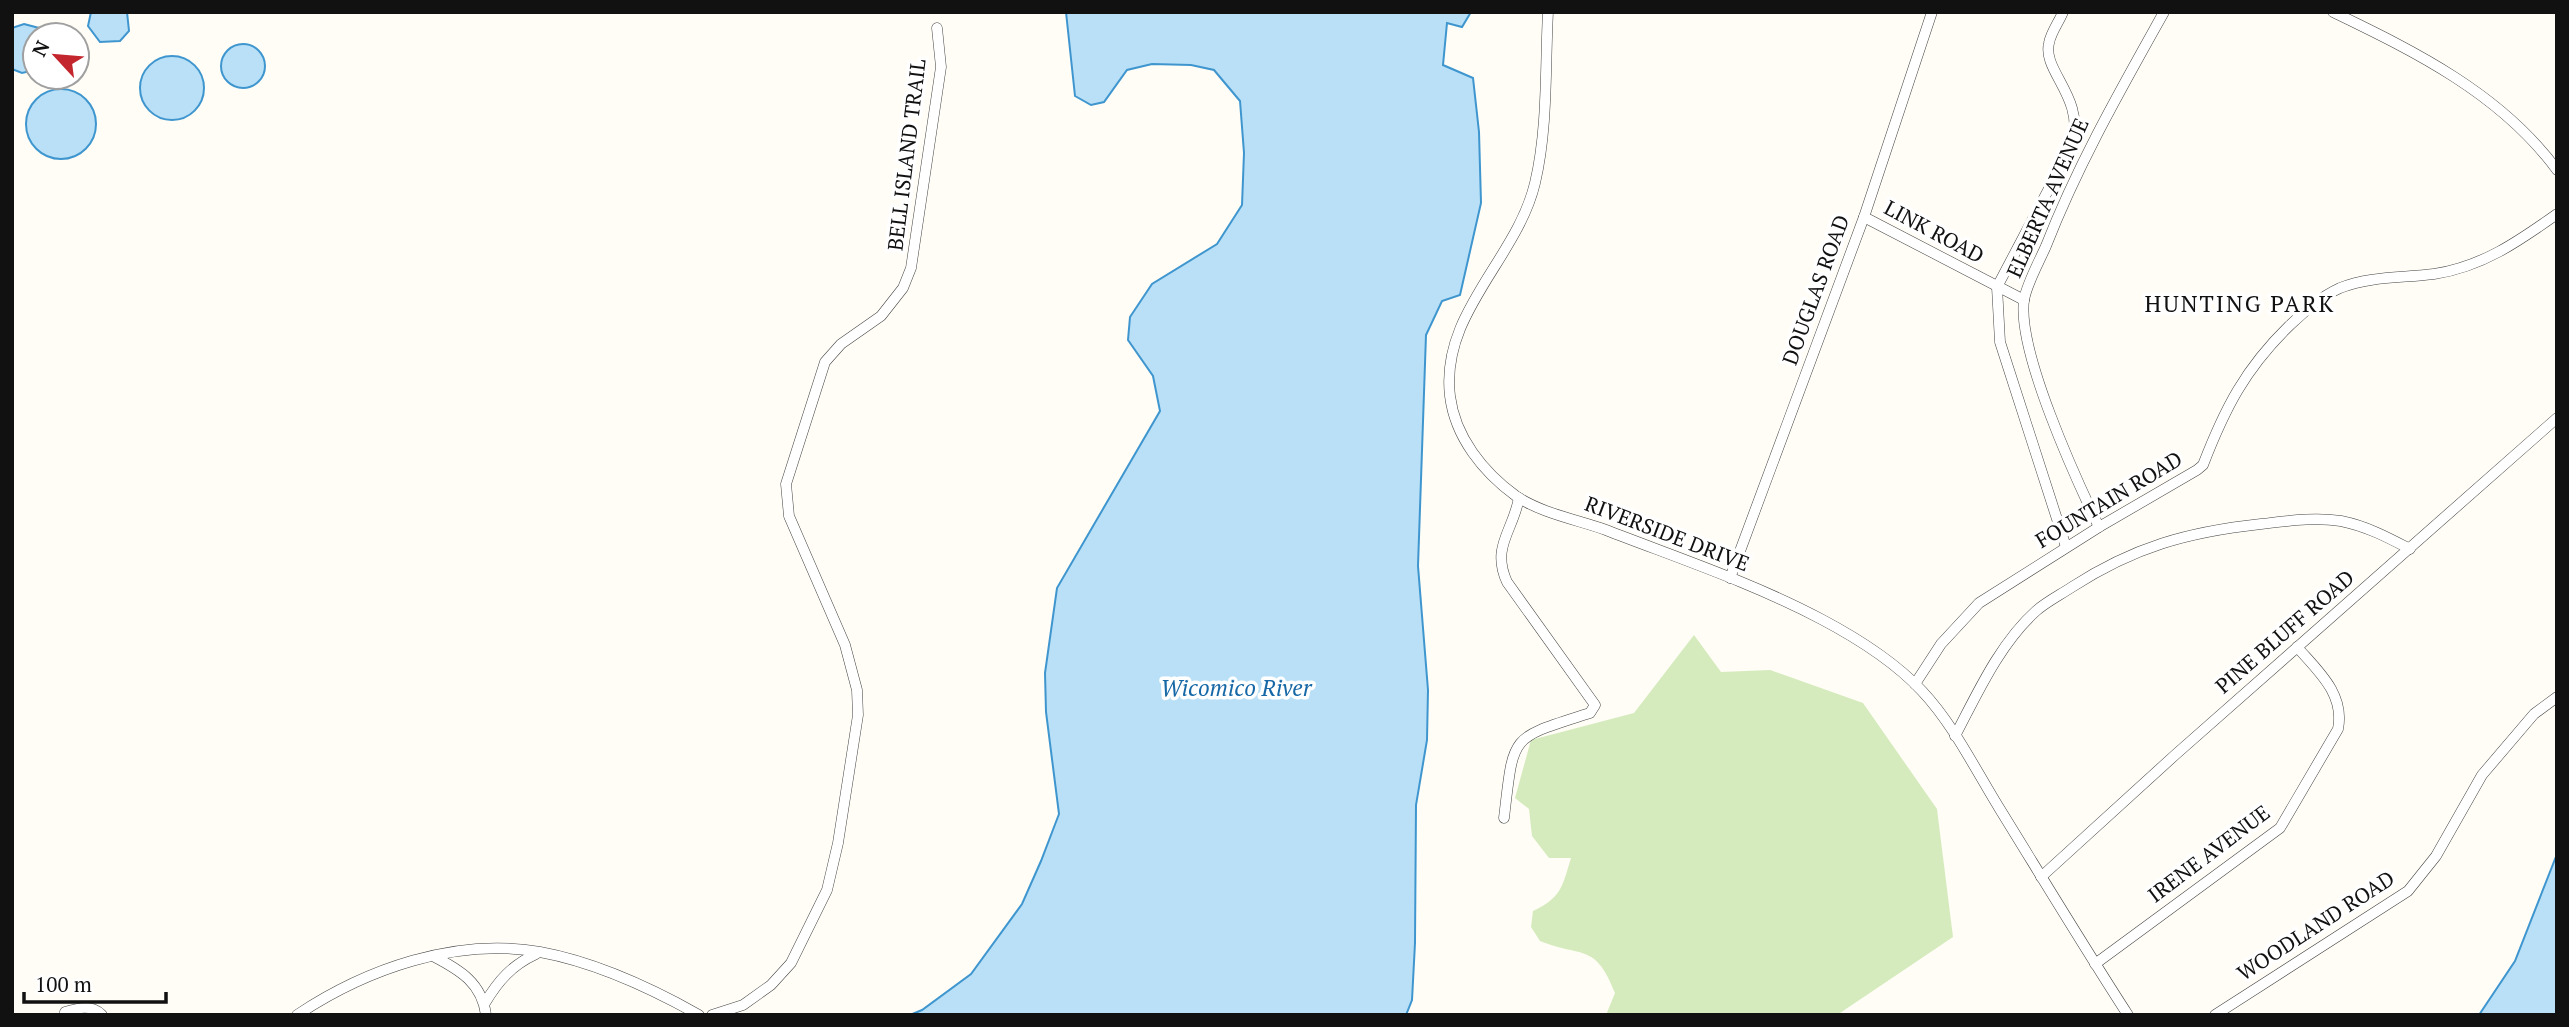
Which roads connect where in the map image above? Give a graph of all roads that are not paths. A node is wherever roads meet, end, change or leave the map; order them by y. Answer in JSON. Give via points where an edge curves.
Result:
{"nodes":[{"id":1,"x":1548,"y":12,"type":"edge"},
{"id":2,"x":1932,"y":12,"type":"edge"},
{"id":3,"x":2063,"y":12,"type":"edge"},
{"id":4,"x":2164,"y":12,"type":"edge"},
{"id":5,"x":2333,"y":12,"type":"edge"},
{"id":6,"x":937,"y":28,"type":"dead end"},
{"id":7,"x":2557,"y":170,"type":"edge"},
{"id":8,"x":2557,"y":214,"type":"edge"},
{"id":9,"x":1864,"y":217,"type":"junction"},
{"id":10,"x":1997,"y":287,"type":"junction"},
{"id":11,"x":2024,"y":300,"type":"junction"},
{"id":12,"x":2557,"y":418,"type":"edge"},
{"id":13,"x":1519,"y":498,"type":"junction"},
{"id":14,"x":2099,"y":527,"type":"junction"},
{"id":15,"x":2066,"y":547,"type":"junction"},
{"id":16,"x":2410,"y":549,"type":"junction"},
{"id":17,"x":1730,"y":578,"type":"junction"},
{"id":18,"x":2297,"y":647,"type":"junction"},
{"id":19,"x":1915,"y":684,"type":"junction"},
{"id":20,"x":2557,"y":697,"type":"edge"},
{"id":21,"x":1955,"y":736,"type":"junction"},
{"id":22,"x":1504,"y":818,"type":"dead end"},
{"id":23,"x":2041,"y":877,"type":"junction"},
{"id":24,"x":540,"y":952,"type":"junction"},
{"id":25,"x":432,"y":956,"type":"junction"},
{"id":26,"x":2095,"y":964,"type":"junction"},
{"id":27,"x":485,"y":1003,"type":"junction"},
{"id":28,"x":65,"y":1012,"type":"dead end"},
{"id":29,"x":102,"y":1015,"type":"edge"},
{"id":30,"x":297,"y":1015,"type":"edge"},
{"id":31,"x":486,"y":1015,"type":"edge"},
{"id":32,"x":699,"y":1015,"type":"edge"},
{"id":33,"x":712,"y":1015,"type":"edge"},
{"id":34,"x":2128,"y":1015,"type":"edge"},
{"id":35,"x":2216,"y":1015,"type":"edge"}],
"edges":[{"from":1,"to":13,"type":"street","name":"RIVERSIDE DRIVE","via":[[1542,139],[1535,183],[1524,215],[1455,338],[1448,370],[1453,415],[1463,438],[1479,461]]},
{"from":2,"to":9,"type":"street","name":"DOUGLAS ROAD"},
{"from":3,"to":10,"type":"street","via":[[2048,50],[2073,104],[2076,132]]},
{"from":4,"to":11,"type":"street","name":"ELBERTA AVENUE","via":[[2110,104]]},
{"from":5,"to":7,"type":"street","via":[[2482,94]]},
{"from":6,"to":33,"type":"street","name":"BELL ISLAND TRAIL","via":[[941,66],[911,268],[903,288],[881,316],[841,344],[825,362],[786,484],[789,516],[845,645],[857,690],[858,715],[838,842],[827,890],[791,963],[743,1005]]},
{"from":8,"to":14,"type":"street","name":"FOUNTAIN ROAD","via":[[2496,255],[2467,266],[2357,283],[2321,298],[2252,366],[2224,411],[2203,464]]},
{"from":9,"to":10,"type":"street","name":"LINK ROAD"},
{"from":9,"to":17,"type":"street","name":"DOUGLAS ROAD"},
{"from":10,"to":11,"type":"street","name":"LINK ROAD"},
{"from":10,"to":15,"type":"street","via":[[2000,342]]},
{"from":11,"to":14,"type":"street","name":"ELBERTA AVENUE","via":[[2027,334],[2063,453]]},
{"from":12,"to":16,"type":"street","name":"PINE BLUFF ROAD"},
{"from":13,"to":17,"type":"street","name":"RIVERSIDE DRIVE"},
{"from":13,"to":22,"type":"street","via":[[1499,555],[1500,569],[1594,702],[1594,709],[1532,731],[1516,745]]},
{"from":14,"to":15,"type":"street","name":"FOUNTAIN ROAD"},
{"from":15,"to":19,"type":"street","name":"FOUNTAIN ROAD","via":[[1979,603],[1956,625]]},
{"from":16,"to":18,"type":"street","name":"PINE BLUFF ROAD"},
{"from":16,"to":21,"type":"street","via":[[2352,524],[2302,519],[2220,528],[2147,546],[2117,559],[2036,611],[1994,667]]},
{"from":17,"to":19,"type":"street","name":"RIVERSIDE DRIVE","via":[[1853,636]]},
{"from":18,"to":23,"type":"street","name":"PINE BLUFF ROAD"},
{"from":18,"to":26,"type":"street","name":"IRENE AVENUE","via":[[2329,684],[2340,720],[2296,804],[2280,828]]},
{"from":19,"to":21,"type":"street","name":"RIVERSIDE DRIVE"},
{"from":20,"to":35,"type":"street","name":"WOODLAND ROAD","via":[[2534,714],[2482,775],[2436,856],[2408,891]]},
{"from":21,"to":23,"type":"street","name":"RIVERSIDE DRIVE"},
{"from":23,"to":26,"type":"street","name":"RIVERSIDE DRIVE"},
{"from":24,"to":25,"type":"street","via":[[497,950]]},
{"from":24,"to":27,"type":"street","via":[[520,961],[498,981]]},
{"from":24,"to":32,"type":"street","via":[[601,970]]},
{"from":25,"to":27,"type":"street","via":[[476,985]]},
{"from":25,"to":30,"type":"street","via":[[363,977]]},
{"from":26,"to":34,"type":"street","name":"RIVERSIDE DRIVE"},
{"from":27,"to":31,"type":"street"},
{"from":28,"to":29,"type":"street","via":[[82,1007]]}]}
